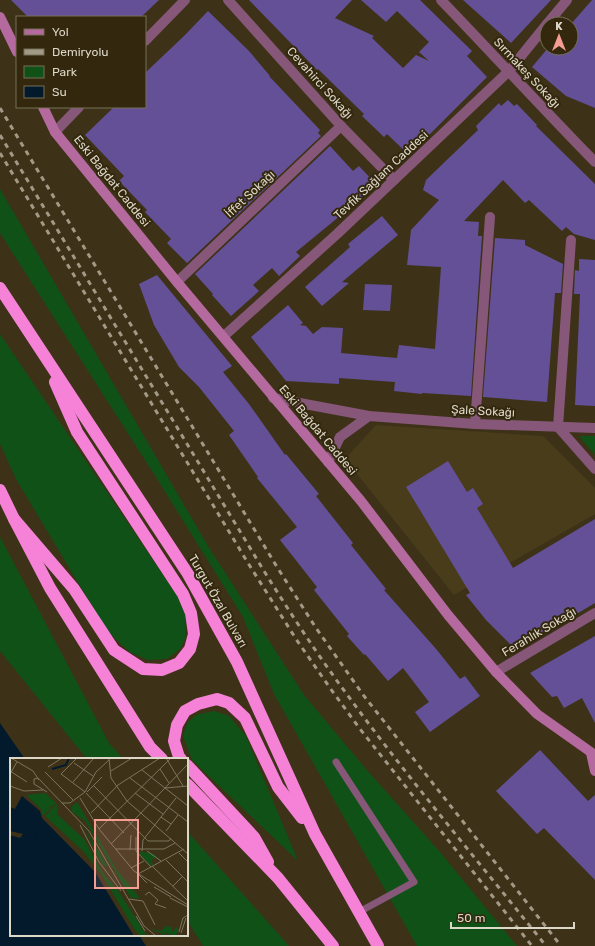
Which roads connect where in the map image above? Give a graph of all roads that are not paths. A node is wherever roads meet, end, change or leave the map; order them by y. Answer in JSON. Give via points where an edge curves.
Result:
{"nodes":[{"id":1,"x":185,"y":0,"type":"edge"},
{"id":2,"x":228,"y":0,"type":"edge"},
{"id":3,"x":441,"y":0,"type":"edge"},
{"id":4,"x":567,"y":0,"type":"edge"},
{"id":5,"x":554,"y":16,"type":"edge"},
{"id":6,"x":0,"y":17,"type":"edge"},
{"id":7,"x":539,"y":34,"type":"edge"},
{"id":8,"x":146,"y":40,"type":"edge"},
{"id":9,"x":16,"y":50,"type":"edge"},
{"id":10,"x":509,"y":71,"type":"junction"},
{"id":11,"x":43,"y":108,"type":"edge"},
{"id":12,"x":78,"y":108,"type":"edge"},
{"id":13,"x":341,"y":126,"type":"junction"},
{"id":14,"x":55,"y":132,"type":"junction"},
{"id":15,"x":595,"y":162,"type":"edge"},
{"id":16,"x":394,"y":180,"type":"junction"},
{"id":17,"x":490,"y":217,"type":"dead end"},
{"id":18,"x":571,"y":240,"type":"dead end"},
{"id":19,"x":177,"y":282,"type":"junction"},
{"id":20,"x":0,"y":288,"type":"edge"},
{"id":21,"x":224,"y":336,"type":"junction"},
{"id":22,"x":41,"y":352,"type":"junction"},
{"id":23,"x":273,"y":398,"type":"junction"},
{"id":24,"x":369,"y":416,"type":"junction"},
{"id":25,"x":475,"y":424,"type":"junction"},
{"id":26,"x":558,"y":427,"type":"junction"},
{"id":27,"x":595,"y":428,"type":"edge"},
{"id":28,"x":328,"y":462,"type":"junction"},
{"id":29,"x":595,"y":469,"type":"edge"},
{"id":30,"x":0,"y":490,"type":"edge"},
{"id":31,"x":14,"y":519,"type":"junction"},
{"id":32,"x":595,"y":614,"type":"edge"},
{"id":33,"x":496,"y":672,"type":"junction"},
{"id":34,"x":594,"y":753,"type":"edge"},
{"id":35,"x":161,"y":758,"type":"edge"},
{"id":36,"x":181,"y":758,"type":"edge"},
{"id":37,"x":336,"y":762,"type":"dead end"},
{"id":38,"x":188,"y":766,"type":"edge"},
{"id":39,"x":595,"y":771,"type":"edge"},
{"id":40,"x":188,"y":785,"type":"edge"},
{"id":41,"x":315,"y":834,"type":"junction"},
{"id":42,"x":278,"y":878,"type":"junction"},
{"id":43,"x":359,"y":912,"type":"junction"},
{"id":44,"x":333,"y":946,"type":"edge"},
{"id":45,"x":378,"y":946,"type":"edge"}],
"edges":[{"from":1,"to":8,"type":"street"},
{"from":2,"to":13,"type":"street","name":"Cevahirci Sokağı"},
{"from":3,"to":10,"type":"street","name":"Sırmakeş Sokağı"},
{"from":4,"to":5,"type":"street","name":"Tevfik Sağlam Caddesi"},
{"from":6,"to":9,"type":"street"},
{"from":7,"to":10,"type":"street","name":"Tevfik Sağlam Caddesi"},
{"from":10,"to":15,"type":"street","name":"Sırmakeş Sokağı"},
{"from":10,"to":16,"type":"street","name":"Tevfik Sağlam Caddesi"},
{"from":11,"to":14,"type":"street","name":"Eski Bağdat Caddesi"},
{"from":12,"to":14,"type":"street"},
{"from":13,"to":16,"type":"street","name":"Cevahirci Sokağı"},
{"from":13,"to":19,"type":"street","name":"İffet Sokağı"},
{"from":14,"to":19,"type":"street","name":"Eski Bağdat Caddesi"},
{"from":16,"to":21,"type":"street","name":"Tevfik Sağlam Caddesi"},
{"from":17,"to":25,"type":"street"},
{"from":18,"to":26,"type":"street"},
{"from":19,"to":21,"type":"street","name":"Eski Bağdat Caddesi"},
{"from":20,"to":22,"type":"highway","name":"Turgut Özal Bulvarı"},
{"from":21,"to":23,"type":"street","name":"Eski Bağdat Caddesi"},
{"from":22,"to":31,"type":"highway","via":[[77,432],[183,594],[191,613],[194,634],[190,649],[179,663],[162,670],[143,668],[114,650],[74,589]]},
{"from":22,"to":41,"type":"highway","name":"Turgut Özal Bulvarı","via":[[188,574],[209,610],[237,662]]},
{"from":23,"to":24,"type":"street","name":"Şale Sokağı"},
{"from":23,"to":28,"type":"street","name":"Eski Bağdat Caddesi"},
{"from":24,"to":25,"type":"street","name":"Şale Sokağı"},
{"from":24,"to":28,"type":"street","via":[[340,437]]},
{"from":25,"to":26,"type":"street","name":"Şale Sokağı"},
{"from":26,"to":27,"type":"street","name":"Şale Sokağı"},
{"from":26,"to":29,"type":"street"},
{"from":28,"to":33,"type":"street","name":"Eski Bağdat Caddesi"},
{"from":30,"to":31,"type":"highway"},
{"from":31,"to":35,"type":"highway","via":[[50,588],[150,746]]},
{"from":32,"to":33,"type":"street","name":"Ferahlık Sokağı"},
{"from":33,"to":34,"type":"street","name":"Eski Bağdat Caddesi","via":[[537,714]]},
{"from":34,"to":39,"type":"street","name":"Eski Bağdat Caddesi"},
{"from":36,"to":41,"type":"highway","via":[[174,741],[176,725],[185,712],[198,704],[217,699],[229,703],[245,718],[278,787]]},
{"from":37,"to":43,"type":"lane","via":[[414,882]]},
{"from":38,"to":42,"type":"highway","via":[[254,837]]},
{"from":40,"to":42,"type":"highway"},
{"from":41,"to":43,"type":"highway","name":"Turgut Özal Bulvarı"},
{"from":42,"to":44,"type":"highway"},
{"from":43,"to":45,"type":"highway","name":"Turgut Özal Bulvarı"}]}
